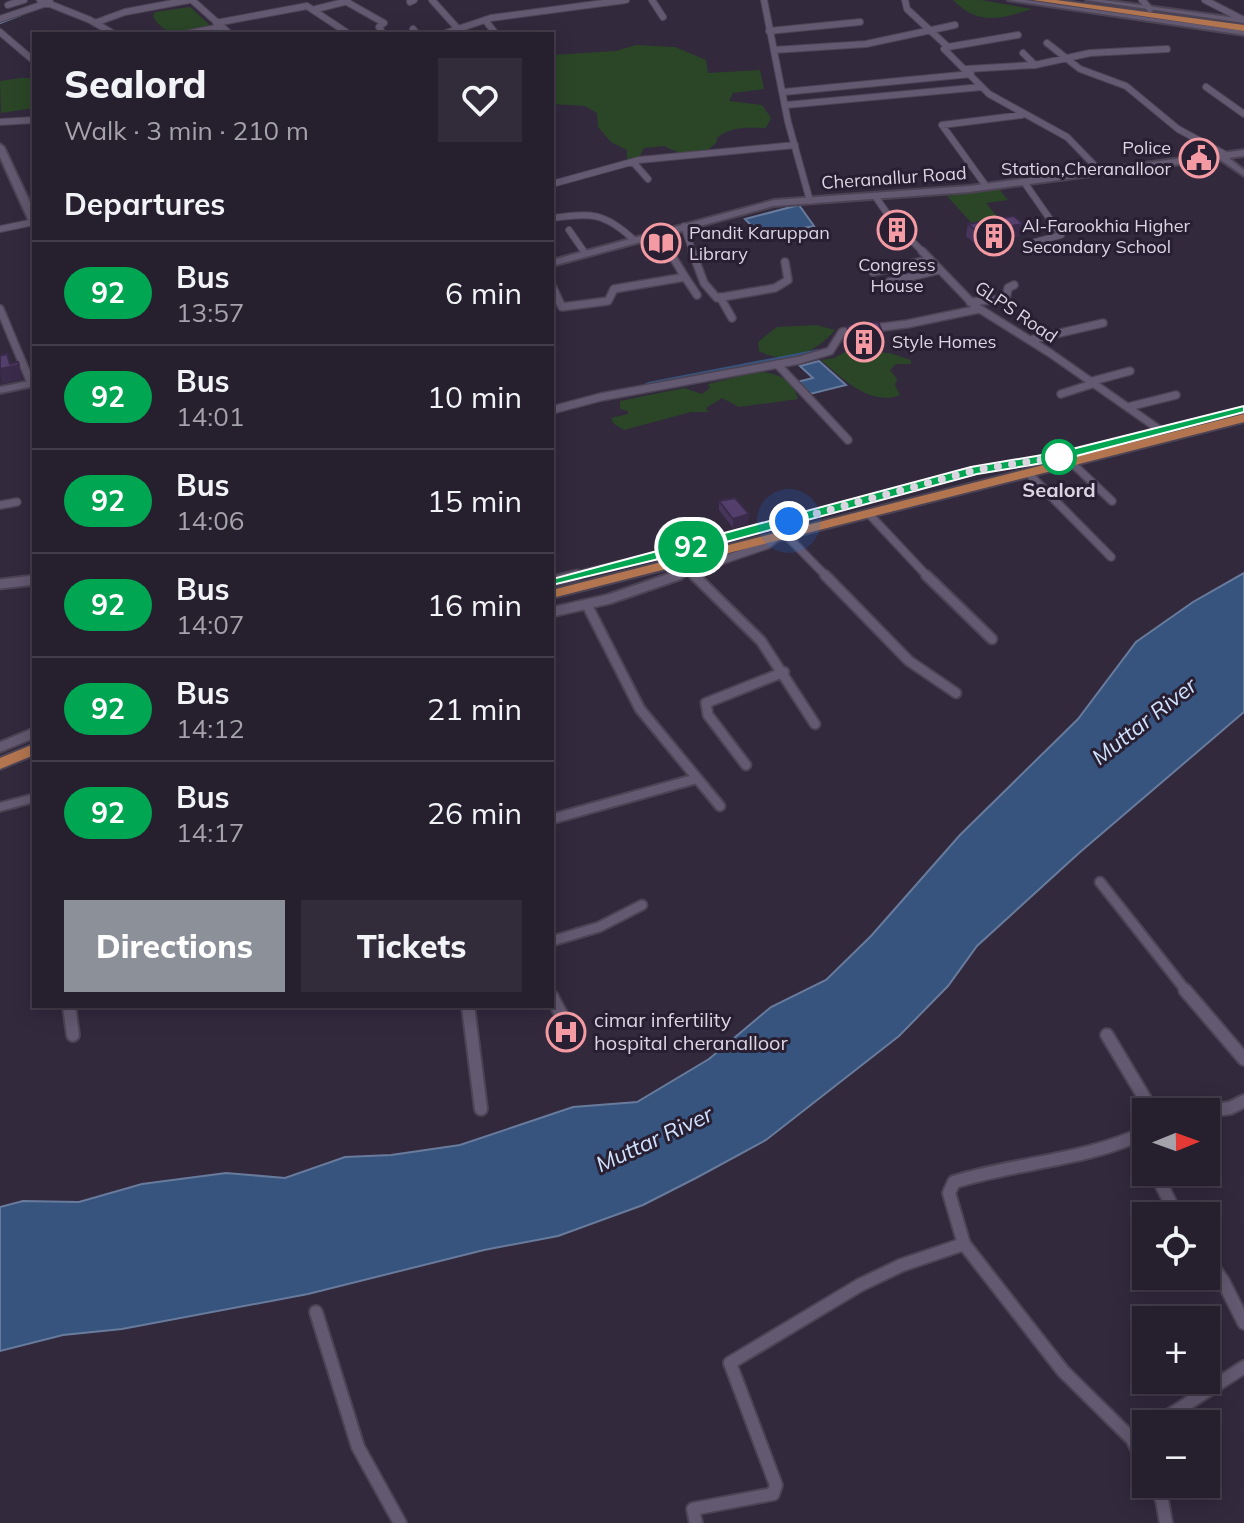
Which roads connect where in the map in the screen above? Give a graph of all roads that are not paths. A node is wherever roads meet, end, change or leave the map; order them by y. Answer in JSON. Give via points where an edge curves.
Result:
{"nodes":[{"id":1,"x":24,"y":0,"type":"edge"},
{"id":2,"x":40,"y":0,"type":"edge"},
{"id":3,"x":190,"y":0,"type":"edge"},
{"id":4,"x":432,"y":0,"type":"edge"},
{"id":5,"x":626,"y":0,"type":"edge"},
{"id":6,"x":652,"y":0,"type":"edge"},
{"id":7,"x":764,"y":0,"type":"edge"},
{"id":8,"x":905,"y":0,"type":"edge"},
{"id":9,"x":1011,"y":0,"type":"edge"},
{"id":10,"x":1037,"y":0,"type":"edge"},
{"id":11,"x":1060,"y":0,"type":"edge"},
{"id":12,"x":1089,"y":0,"type":"edge"},
{"id":13,"x":1142,"y":0,"type":"edge"},
{"id":14,"x":1206,"y":0,"type":"edge"},
{"id":15,"x":348,"y":1,"type":"edge"},
{"id":16,"x":582,"y":2,"type":"edge"},
{"id":17,"x":50,"y":3,"type":"edge"},
{"id":18,"x":8,"y":5,"type":"dead end"},
{"id":19,"x":316,"y":9,"type":"junction"},
{"id":20,"x":1150,"y":9,"type":"junction"},
{"id":21,"x":1130,"y":12,"type":"junction"},
{"id":22,"x":663,"y":17,"type":"dead end"},
{"id":23,"x":0,"y":19,"type":"edge"},
{"id":24,"x":485,"y":20,"type":"junction"},
{"id":25,"x":1196,"y":20,"type":"junction"},
{"id":26,"x":860,"y":22,"type":"dead end"},
{"id":27,"x":95,"y":23,"type":"junction"},
{"id":28,"x":219,"y":25,"type":"junction"},
{"id":29,"x":955,"y":25,"type":"dead end"},
{"id":30,"x":1244,"y":25,"type":"edge"},
{"id":31,"x":459,"y":30,"type":"junction"},
{"id":32,"x":769,"y":31,"type":"junction"},
{"id":33,"x":0,"y":32,"type":"edge"},
{"id":34,"x":111,"y":32,"type":"edge"},
{"id":35,"x":193,"y":32,"type":"edge"},
{"id":36,"x":228,"y":32,"type":"edge"},
{"id":37,"x":346,"y":32,"type":"edge"},
{"id":38,"x":382,"y":32,"type":"edge"},
{"id":39,"x":451,"y":32,"type":"edge"},
{"id":40,"x":494,"y":32,"type":"edge"},
{"id":41,"x":931,"y":32,"type":"junction"},
{"id":42,"x":1018,"y":35,"type":"dead end"},
{"id":43,"x":1047,"y":43,"type":"dead end"},
{"id":44,"x":1108,"y":43,"type":"dead end"},
{"id":45,"x":948,"y":47,"type":"junction"},
{"id":46,"x":1167,"y":49,"type":"dead end"},
{"id":47,"x":774,"y":50,"type":"junction"},
{"id":48,"x":1023,"y":53,"type":"dead end"},
{"id":49,"x":1120,"y":53,"type":"junction"},
{"id":50,"x":1065,"y":58,"type":"junction"},
{"id":51,"x":32,"y":59,"type":"edge"},
{"id":52,"x":1035,"y":65,"type":"junction"},
{"id":53,"x":969,"y":72,"type":"junction"},
{"id":54,"x":982,"y":87,"type":"junction"},
{"id":55,"x":1206,"y":87,"type":"dead end"},
{"id":56,"x":784,"y":92,"type":"junction"},
{"id":57,"x":786,"y":105,"type":"junction"},
{"id":58,"x":1244,"y":114,"type":"edge"},
{"id":59,"x":1024,"y":115,"type":"junction"},
{"id":60,"x":32,"y":120,"type":"edge"},
{"id":61,"x":0,"y":122,"type":"edge"},
{"id":62,"x":795,"y":145,"type":"junction"},
{"id":63,"x":0,"y":147,"type":"edge"},
{"id":64,"x":1244,"y":153,"type":"edge"},
{"id":65,"x":1225,"y":156,"type":"junction"},
{"id":66,"x":633,"y":162,"type":"junction"},
{"id":67,"x":4,"y":164,"type":"edge"},
{"id":68,"x":1101,"y":172,"type":"junction"},
{"id":69,"x":1244,"y":174,"type":"edge"},
{"id":70,"x":648,"y":179,"type":"dead end"},
{"id":71,"x":1024,"y":182,"type":"junction"},
{"id":72,"x":554,"y":183,"type":"edge"},
{"id":73,"x":986,"y":186,"type":"junction"},
{"id":74,"x":875,"y":196,"type":"junction"},
{"id":75,"x":810,"y":201,"type":"junction"},
{"id":76,"x":580,"y":203,"type":"dead end"},
{"id":77,"x":583,"y":214,"type":"junction"},
{"id":78,"x":32,"y":218,"type":"edge"},
{"id":79,"x":554,"y":218,"type":"edge"},
{"id":80,"x":32,"y":222,"type":"edge"},
{"id":81,"x":684,"y":226,"type":"junction"},
{"id":82,"x":0,"y":229,"type":"edge"},
{"id":83,"x":569,"y":230,"type":"dead end"},
{"id":84,"x":658,"y":233,"type":"junction"},
{"id":85,"x":634,"y":240,"type":"junction"},
{"id":86,"x":1024,"y":245,"type":"dead end"},
{"id":87,"x":585,"y":253,"type":"junction"},
{"id":88,"x":929,"y":260,"type":"junction"},
{"id":89,"x":554,"y":262,"type":"edge"},
{"id":90,"x":785,"y":262,"type":"dead end"},
{"id":91,"x":939,"y":270,"type":"junction"},
{"id":92,"x":873,"y":272,"type":"dead end"},
{"id":93,"x":685,"y":277,"type":"junction"},
{"id":94,"x":889,"y":282,"type":"dead end"},
{"id":95,"x":1014,"y":285,"type":"dead end"},
{"id":96,"x":554,"y":290,"type":"edge"},
{"id":97,"x":697,"y":295,"type":"dead end"},
{"id":98,"x":720,"y":297,"type":"junction"},
{"id":99,"x":975,"y":307,"type":"junction"},
{"id":100,"x":0,"y":309,"type":"edge"},
{"id":101,"x":732,"y":318,"type":"dead end"},
{"id":102,"x":1103,"y":323,"type":"dead end"},
{"id":103,"x":1030,"y":340,"type":"junction"},
{"id":104,"x":777,"y":364,"type":"junction"},
{"id":105,"x":1130,"y":371,"type":"dead end"},
{"id":106,"x":32,"y":383,"type":"edge"},
{"id":107,"x":1090,"y":383,"type":"junction"},
{"id":108,"x":0,"y":390,"type":"edge"},
{"id":109,"x":1061,"y":394,"type":"dead end"},
{"id":110,"x":1176,"y":395,"type":"dead end"},
{"id":111,"x":1128,"y":407,"type":"junction"},
{"id":112,"x":554,"y":409,"type":"edge"},
{"id":113,"x":1244,"y":410,"type":"edge"},
{"id":114,"x":1244,"y":418,"type":"edge"},
{"id":115,"x":1160,"y":430,"type":"junction"},
{"id":116,"x":848,"y":440,"type":"dead end"},
{"id":117,"x":1072,"y":463,"type":"junction"},
{"id":118,"x":1029,"y":474,"type":"junction"},
{"id":119,"x":1112,"y":501,"type":"dead end"},
{"id":120,"x":17,"y":502,"type":"dead end"},
{"id":121,"x":0,"y":505,"type":"edge"},
{"id":122,"x":869,"y":514,"type":"junction"},
{"id":123,"x":781,"y":536,"type":"junction"},
{"id":124,"x":1111,"y":557,"type":"dead end"},
{"id":125,"x":690,"y":571,"type":"junction"},
{"id":126,"x":32,"y":580,"type":"edge"},
{"id":127,"x":554,"y":581,"type":"edge"},
{"id":128,"x":0,"y":584,"type":"edge"},
{"id":129,"x":554,"y":593,"type":"edge"},
{"id":130,"x":587,"y":605,"type":"junction"},
{"id":131,"x":554,"y":612,"type":"edge"},
{"id":132,"x":992,"y":639,"type":"dead end"},
{"id":133,"x":784,"y":672,"type":"junction"},
{"id":134,"x":956,"y":693,"type":"dead end"},
{"id":135,"x":815,"y":724,"type":"dead end"},
{"id":136,"x":32,"y":734,"type":"edge"},
{"id":137,"x":0,"y":747,"type":"edge"},
{"id":138,"x":32,"y":750,"type":"edge"},
{"id":139,"x":0,"y":764,"type":"edge"},
{"id":140,"x":746,"y":765,"type":"dead end"},
{"id":141,"x":695,"y":779,"type":"junction"},
{"id":142,"x":32,"y":799,"type":"edge"},
{"id":143,"x":720,"y":806,"type":"dead end"},
{"id":144,"x":0,"y":807,"type":"edge"},
{"id":145,"x":554,"y":818,"type":"edge"},
{"id":146,"x":1100,"y":882,"type":"dead end"},
{"id":147,"x":642,"y":905,"type":"dead end"},
{"id":148,"x":554,"y":940,"type":"edge"},
{"id":149,"x":554,"y":1001,"type":"edge"},
{"id":150,"x":72,"y":1008,"type":"edge"},
{"id":151,"x":468,"y":1008,"type":"edge"},
{"id":152,"x":562,"y":1016,"type":"dead end"},
{"id":153,"x":73,"y":1035,"type":"dead end"},
{"id":154,"x":1107,"y":1035,"type":"dead end"},
{"id":155,"x":1241,"y":1052,"type":"edge"},
{"id":156,"x":1145,"y":1098,"type":"edge"},
{"id":157,"x":1244,"y":1101,"type":"edge"},
{"id":158,"x":481,"y":1109,"type":"dead end"},
{"id":159,"x":1220,"y":1109,"type":"edge"},
{"id":160,"x":1132,"y":1137,"type":"edge"},
{"id":161,"x":964,"y":1244,"type":"junction"},
{"id":162,"x":1220,"y":1277,"type":"edge"},
{"id":163,"x":316,"y":1312,"type":"dead end"},
{"id":164,"x":1244,"y":1323,"type":"edge"},
{"id":165,"x":1244,"y":1367,"type":"edge"},
{"id":166,"x":1178,"y":1410,"type":"edge"},
{"id":167,"x":1132,"y":1439,"type":"edge"},
{"id":168,"x":1161,"y":1498,"type":"edge"},
{"id":169,"x":400,"y":1523,"type":"edge"},
{"id":170,"x":696,"y":1523,"type":"edge"},
{"id":171,"x":1166,"y":1523,"type":"edge"}],
"edges":[{"from":1,"to":18,"type":"street"},
{"from":2,"to":17,"type":"street"},
{"from":3,"to":27,"type":"street"},
{"from":3,"to":28,"type":"street"},
{"from":4,"to":31,"type":"street"},
{"from":5,"to":16,"type":"street"},
{"from":6,"to":22,"type":"street"},
{"from":7,"to":32,"type":"street"},
{"from":8,"to":41,"type":"street","via":[[907,9]]},
{"from":9,"to":25,"type":"street"},
{"from":10,"to":21,"type":"highway"},
{"from":11,"to":21,"type":"highway"},
{"from":12,"to":20,"type":"street"},
{"from":13,"to":20,"type":"street"},
{"from":14,"to":30,"type":"street"},
{"from":15,"to":19,"type":"street"},
{"from":15,"to":38,"type":"street","via":[[384,23]]},
{"from":16,"to":24,"type":"street"},
{"from":17,"to":23,"type":"street"},
{"from":17,"to":27,"type":"street"},
{"from":19,"to":28,"type":"street","via":[[307,6]]},
{"from":19,"to":37,"type":"street"},
{"from":20,"to":25,"type":"street"},
{"from":21,"to":25,"type":"highway"},
{"from":24,"to":31,"type":"street"},
{"from":24,"to":40,"type":"street"},
{"from":25,"to":30,"type":"highway"},
{"from":26,"to":32,"type":"street"},
{"from":27,"to":34,"type":"street"},
{"from":28,"to":35,"type":"street"},
{"from":28,"to":36,"type":"street"},
{"from":29,"to":41,"type":"street"},
{"from":31,"to":39,"type":"street"},
{"from":32,"to":47,"type":"street"},
{"from":33,"to":51,"type":"street"},
{"from":41,"to":45,"type":"street"},
{"from":41,"to":47,"type":"street"},
{"from":42,"to":45,"type":"street"},
{"from":43,"to":50,"type":"street"},
{"from":44,"to":49,"type":"street"},
{"from":45,"to":53,"type":"street","via":[[944,49]]},
{"from":46,"to":49,"type":"street"},
{"from":47,"to":56,"type":"street"},
{"from":48,"to":52,"type":"street"},
{"from":49,"to":50,"type":"street"},
{"from":50,"to":52,"type":"street"},
{"from":50,"to":65,"type":"street","via":[[1126,86],[1178,129]]},
{"from":52,"to":53,"type":"street"},
{"from":53,"to":54,"type":"street"},
{"from":53,"to":56,"type":"street"},
{"from":54,"to":57,"type":"street"},
{"from":54,"to":59,"type":"street"},
{"from":55,"to":58,"type":"street"},
{"from":56,"to":57,"type":"street"},
{"from":57,"to":62,"type":"street"},
{"from":59,"to":68,"type":"street","via":[[1067,137]]},
{"from":59,"to":73,"type":"street","via":[[942,125]]},
{"from":60,"to":61,"type":"street"},
{"from":62,"to":66,"type":"street"},
{"from":62,"to":75,"type":"street"},
{"from":63,"to":67,"type":"main road"},
{"from":64,"to":65,"type":"main road","name":"Cheranallur Road"},
{"from":65,"to":68,"type":"main road","name":"Cheranallur Road"},
{"from":65,"to":69,"type":"street"},
{"from":66,"to":70,"type":"street"},
{"from":66,"to":72,"type":"street"},
{"from":67,"to":78,"type":"main road"},
{"from":68,"to":71,"type":"main road","name":"Cheranallur Road"},
{"from":71,"to":73,"type":"main road","name":"Cheranallur Road"},
{"from":71,"to":86,"type":"street","via":[[1061,235]]},
{"from":73,"to":74,"type":"main road","name":"Cheranallur Road"},
{"from":74,"to":75,"type":"main road","name":"Cheranallur Road"},
{"from":74,"to":88,"type":"street","name":"GLPS Road"},
{"from":75,"to":81,"type":"main road","name":"Cheranallur Road","via":[[774,203]]},
{"from":76,"to":77,"type":"street"},
{"from":77,"to":79,"type":"street"},
{"from":77,"to":85,"type":"street","via":[[606,215]]},
{"from":80,"to":82,"type":"street"},
{"from":81,"to":84,"type":"main road","name":"Cheranallur Road"},
{"from":81,"to":98,"type":"street","via":[[696,267],[710,293]]},
{"from":83,"to":87,"type":"street"},
{"from":84,"to":85,"type":"main road","name":"Cheranallur Road"},
{"from":84,"to":93,"type":"street"},
{"from":85,"to":87,"type":"main road","name":"Cheranallur Road"},
{"from":87,"to":89,"type":"main road","name":"Cheranallur Road"},
{"from":88,"to":91,"type":"street","name":"GLPS Road"},
{"from":88,"to":92,"type":"street"},
{"from":90,"to":98,"type":"street","via":[[788,280],[775,288]]},
{"from":91,"to":94,"type":"street"},
{"from":91,"to":99,"type":"street","name":"GLPS Road"},
{"from":93,"to":96,"type":"street","via":[[622,287],[614,289],[608,301],[562,307]]},
{"from":93,"to":97,"type":"street"},
{"from":95,"to":99,"type":"street","via":[[1006,299]]},
{"from":98,"to":101,"type":"street"},
{"from":99,"to":103,"type":"street","name":"GLPS Road"},
{"from":99,"to":104,"type":"street","via":[[907,324],[842,332],[830,351]]},
{"from":100,"to":106,"type":"street"},
{"from":102,"to":103,"type":"street"},
{"from":103,"to":107,"type":"street","name":"GLPS Road"},
{"from":104,"to":112,"type":"street"},
{"from":104,"to":116,"type":"street"},
{"from":105,"to":107,"type":"street"},
{"from":106,"to":108,"type":"street"},
{"from":107,"to":109,"type":"street"},
{"from":107,"to":111,"type":"street","name":"GLPS Road"},
{"from":110,"to":111,"type":"street"},
{"from":111,"to":115,"type":"street","name":"GLPS Road"},
{"from":113,"to":115,"type":"street"},
{"from":114,"to":117,"type":"highway"},
{"from":115,"to":127,"type":"street","via":[[1061,456],[976,470]]},
{"from":117,"to":118,"type":"highway"},
{"from":117,"to":119,"type":"street"},
{"from":118,"to":122,"type":"highway"},
{"from":118,"to":124,"type":"street"},
{"from":120,"to":121,"type":"street"},
{"from":122,"to":123,"type":"highway"},
{"from":122,"to":132,"type":"street"},
{"from":123,"to":125,"type":"street"},
{"from":123,"to":129,"type":"highway"},
{"from":123,"to":134,"type":"street","via":[[909,661]]},
{"from":125,"to":130,"type":"street"},
{"from":125,"to":133,"type":"street","via":[[761,641]]},
{"from":126,"to":128,"type":"street"},
{"from":130,"to":131,"type":"street"},
{"from":130,"to":141,"type":"street","via":[[640,709]]},
{"from":133,"to":135,"type":"street"},
{"from":133,"to":140,"type":"street","via":[[706,703],[708,715]]},
{"from":136,"to":137,"type":"street"},
{"from":138,"to":139,"type":"highway"},
{"from":141,"to":143,"type":"street"},
{"from":141,"to":145,"type":"street"},
{"from":142,"to":144,"type":"street"},
{"from":146,"to":155,"type":"street"},
{"from":147,"to":148,"type":"street","via":[[599,927]]},
{"from":149,"to":152,"type":"street"},
{"from":150,"to":153,"type":"street"},
{"from":151,"to":158,"type":"street"},
{"from":154,"to":156,"type":"street"},
{"from":157,"to":159,"type":"street"},
{"from":160,"to":161,"type":"street","via":[[1063,1161],[954,1182],[949,1193]]},
{"from":161,"to":167,"type":"street","via":[[1063,1371]]},
{"from":161,"to":170,"type":"street","via":[[860,1285],[730,1363],[776,1485],[773,1494],[693,1509]]},
{"from":162,"to":164,"type":"street"},
{"from":163,"to":169,"type":"street","via":[[358,1447]]},
{"from":165,"to":166,"type":"street"},
{"from":168,"to":171,"type":"street"}]}
